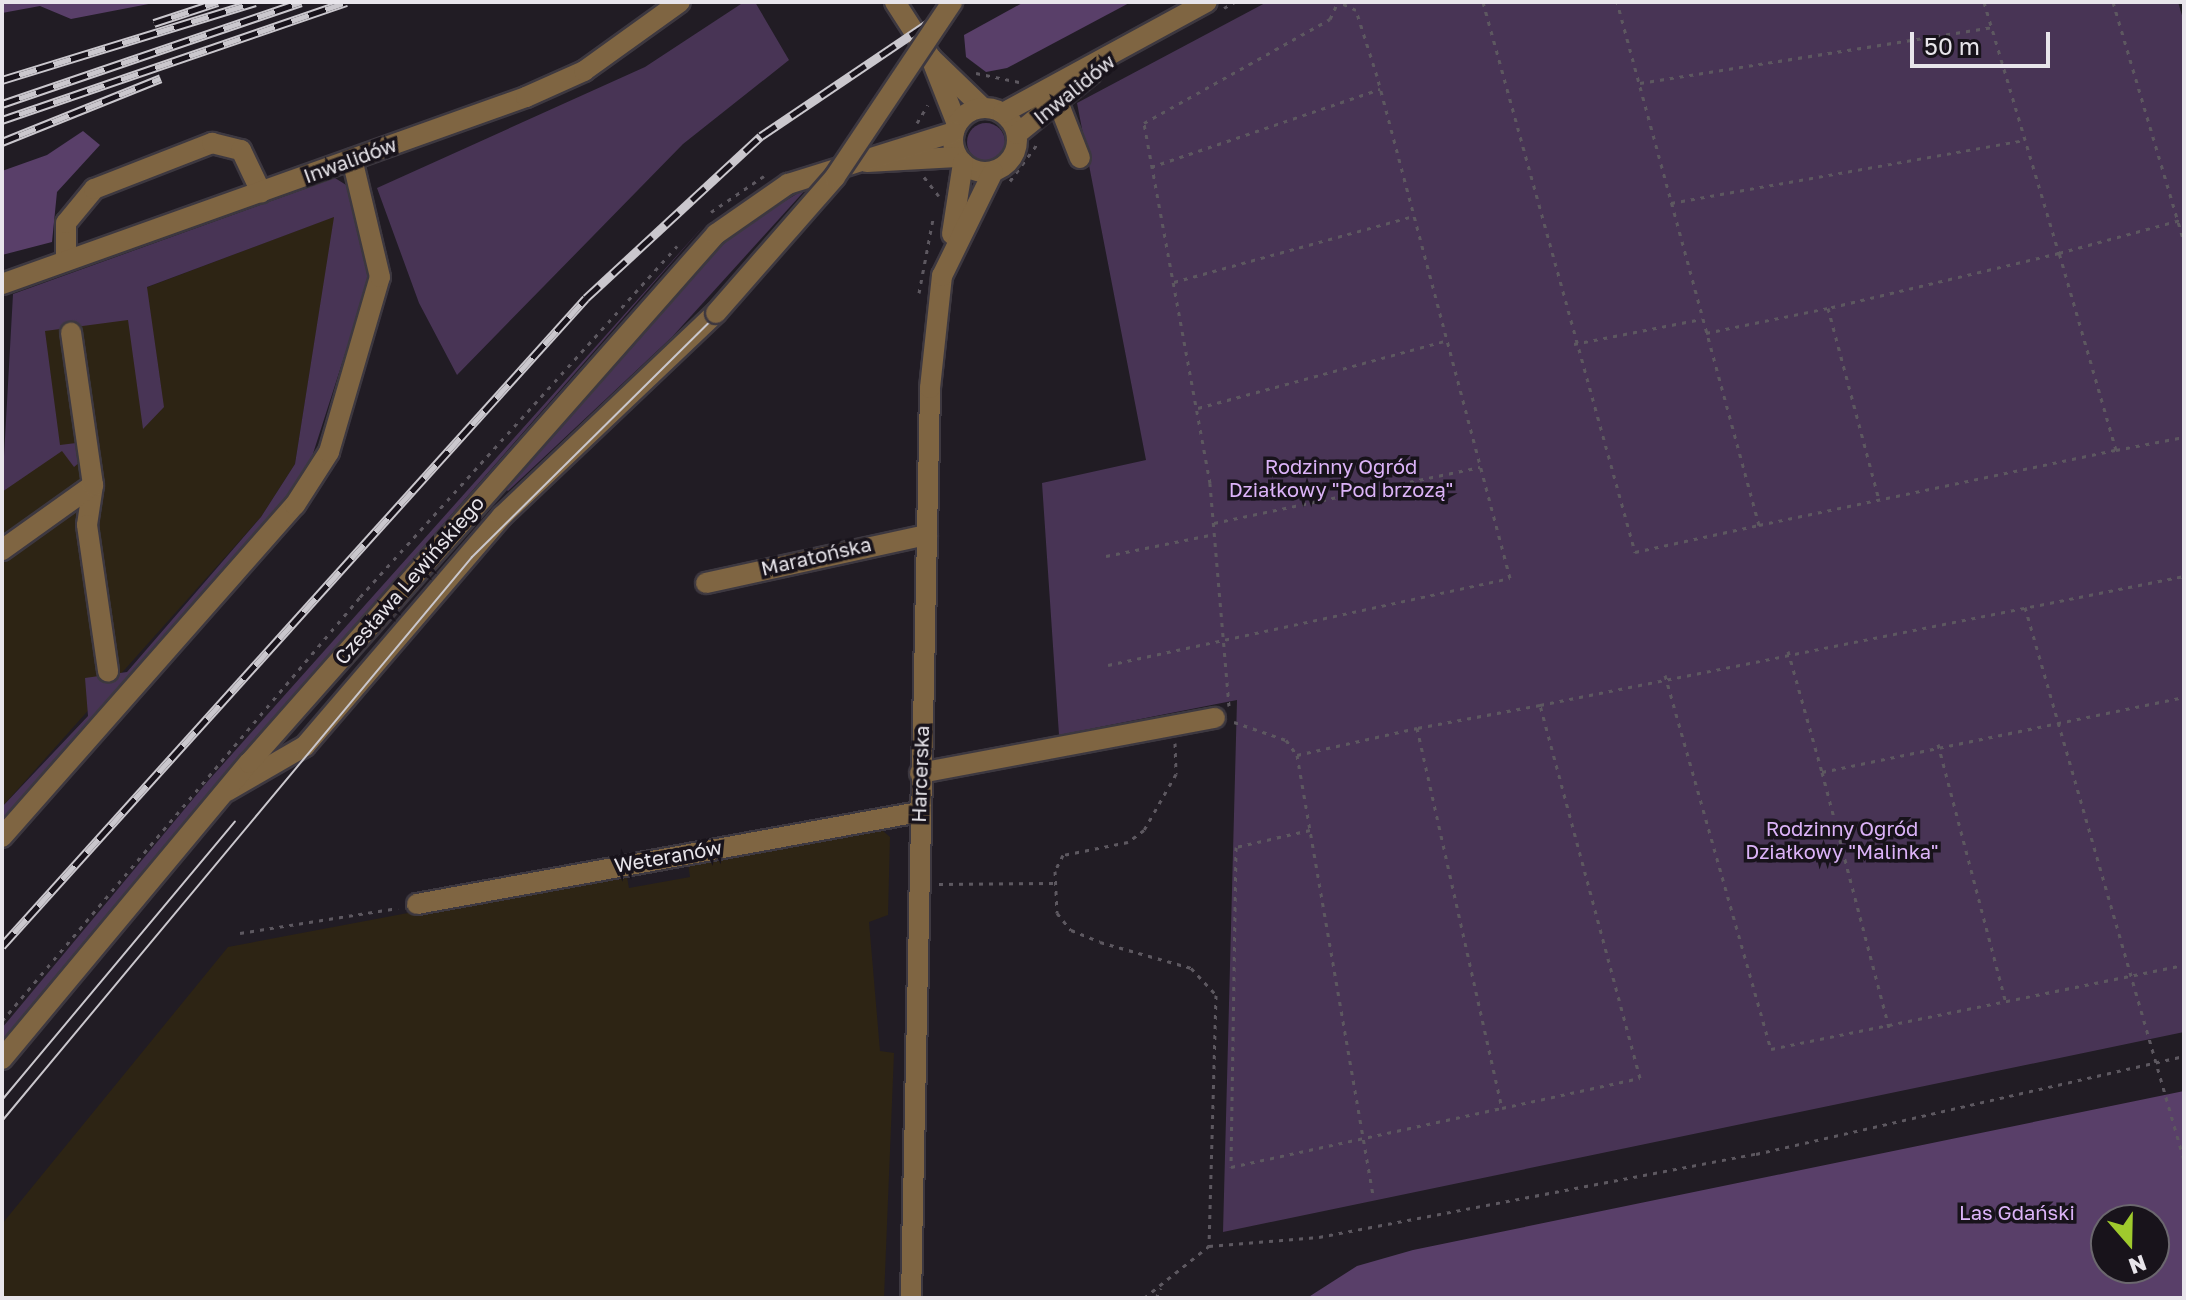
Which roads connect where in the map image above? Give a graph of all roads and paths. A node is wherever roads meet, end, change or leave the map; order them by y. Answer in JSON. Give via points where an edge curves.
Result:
{"nodes":[{"id":1,"x":680,"y":2,"type":"edge"},
{"id":2,"x":895,"y":2,"type":"edge"},
{"id":3,"x":952,"y":2,"type":"edge"},
{"id":4,"x":1207,"y":2,"type":"edge"},
{"id":5,"x":1339,"y":2,"type":"edge"},
{"id":6,"x":1483,"y":2,"type":"edge"},
{"id":7,"x":1617,"y":2,"type":"edge"},
{"id":8,"x":1984,"y":2,"type":"edge"},
{"id":9,"x":2113,"y":2,"type":"edge"},
{"id":10,"x":1992,"y":27,"type":"junction"},
{"id":11,"x":1130,"y":43,"type":"junction"},
{"id":12,"x":931,"y":58,"type":"junction"},
{"id":13,"x":1033,"y":75,"type":"dead end"},
{"id":14,"x":967,"y":76,"type":"dead end"},
{"id":15,"x":1639,"y":83,"type":"junction"},
{"id":16,"x":1380,"y":89,"type":"junction"},
{"id":17,"x":1058,"y":102,"type":"junction"},
{"id":18,"x":993,"y":110,"type":"junction"},
{"id":19,"x":956,"y":128,"type":"junction"},
{"id":20,"x":1017,"y":134,"type":"junction"},
{"id":21,"x":2026,"y":140,"type":"junction"},
{"id":22,"x":918,"y":144,"type":"junction"},
{"id":23,"x":1080,"y":158,"type":"dead end"},
{"id":24,"x":352,"y":159,"type":"junction"},
{"id":25,"x":960,"y":160,"type":"junction"},
{"id":26,"x":1151,"y":167,"type":"junction"},
{"id":27,"x":993,"y":172,"type":"junction"},
{"id":28,"x":261,"y":192,"type":"junction"},
{"id":29,"x":1671,"y":203,"type":"junction"},
{"id":30,"x":1414,"y":216,"type":"junction"},
{"id":31,"x":2184,"y":219,"type":"edge"},
{"id":32,"x":2178,"y":220,"type":"junction"},
{"id":33,"x":2184,"y":242,"type":"edge"},
{"id":34,"x":950,"y":252,"type":"junction"},
{"id":35,"x":2059,"y":253,"type":"junction"},
{"id":36,"x":66,"y":260,"type":"junction"},
{"id":37,"x":1173,"y":282,"type":"junction"},
{"id":38,"x":2,"y":284,"type":"edge"},
{"id":39,"x":920,"y":308,"type":"dead end"},
{"id":40,"x":1828,"y":308,"type":"junction"},
{"id":41,"x":1702,"y":319,"type":"junction"},
{"id":42,"x":71,"y":333,"type":"dead end"},
{"id":43,"x":1706,"y":333,"type":"junction"},
{"id":44,"x":1447,"y":340,"type":"junction"},
{"id":45,"x":1574,"y":344,"type":"junction"},
{"id":46,"x":1198,"y":408,"type":"junction"},
{"id":47,"x":2184,"y":437,"type":"edge"},
{"id":48,"x":501,"y":439,"type":"dead end"},
{"id":49,"x":2116,"y":450,"type":"junction"},
{"id":50,"x":1480,"y":467,"type":"junction"},
{"id":51,"x":93,"y":485,"type":"junction"},
{"id":52,"x":1879,"y":500,"type":"junction"},
{"id":53,"x":1214,"y":523,"type":"junction"},
{"id":54,"x":1759,"y":525,"type":"junction"},
{"id":55,"x":1215,"y":534,"type":"junction"},
{"id":56,"x":927,"y":535,"type":"junction"},
{"id":57,"x":2,"y":550,"type":"edge"},
{"id":58,"x":1106,"y":556,"type":"dead end"},
{"id":59,"x":2184,"y":576,"type":"edge"},
{"id":60,"x":706,"y":583,"type":"dead end"},
{"id":61,"x":2025,"y":607,"type":"junction"},
{"id":62,"x":1226,"y":640,"type":"junction"},
{"id":63,"x":1788,"y":651,"type":"junction"},
{"id":64,"x":1108,"y":665,"type":"dead end"},
{"id":65,"x":108,"y":671,"type":"dead end"},
{"id":66,"x":1665,"y":675,"type":"junction"},
{"id":67,"x":2184,"y":697,"type":"edge"},
{"id":68,"x":1540,"y":705,"type":"junction"},
{"id":69,"x":1215,"y":718,"type":"dead end"},
{"id":70,"x":2063,"y":721,"type":"junction"},
{"id":71,"x":1171,"y":722,"type":"junction"},
{"id":72,"x":1417,"y":728,"type":"junction"},
{"id":73,"x":1938,"y":744,"type":"junction"},
{"id":74,"x":1297,"y":755,"type":"junction"},
{"id":75,"x":1822,"y":772,"type":"junction"},
{"id":76,"x":920,"y":773,"type":"junction"},
{"id":77,"x":225,"y":791,"type":"junction"},
{"id":78,"x":919,"y":812,"type":"junction"},
{"id":79,"x":1310,"y":830,"type":"junction"},
{"id":80,"x":2,"y":837,"type":"edge"},
{"id":81,"x":1056,"y":883,"type":"junction"},
{"id":82,"x":918,"y":884,"type":"junction"},
{"id":83,"x":417,"y":904,"type":"joint"},
{"id":84,"x":240,"y":933,"type":"dead end"},
{"id":85,"x":2184,"y":965,"type":"edge"},
{"id":86,"x":2133,"y":976,"type":"junction"},
{"id":87,"x":2006,"y":1003,"type":"junction"},
{"id":88,"x":2,"y":1021,"type":"edge"},
{"id":89,"x":1889,"y":1027,"type":"junction"},
{"id":90,"x":2184,"y":1056,"type":"edge"},
{"id":91,"x":2,"y":1059,"type":"edge"},
{"id":92,"x":2156,"y":1061,"type":"junction"},
{"id":93,"x":1502,"y":1108,"type":"junction"},
{"id":94,"x":1362,"y":1138,"type":"junction"},
{"id":95,"x":2184,"y":1160,"type":"edge"},
{"id":96,"x":1373,"y":1195,"type":"dead end"},
{"id":97,"x":1209,"y":1246,"type":"junction"},
{"id":98,"x":1161,"y":1288,"type":"junction"},
{"id":99,"x":911,"y":1298,"type":"edge"},
{"id":100,"x":1144,"y":1298,"type":"edge"},
{"id":101,"x":1156,"y":1298,"type":"edge"}],
"edges":[{"from":1,"to":24,"type":"street","name":"Inwalidów","via":[[584,71]]},
{"from":2,"to":12,"type":"street"},
{"from":3,"to":77,"type":"street","bridge":true,"via":[[835,177],[716,313],[493,526],[305,746]]},
{"from":4,"to":11,"type":"street","name":"Inwalidów"},
{"from":5,"to":16,"type":"path","via":[[1356,10]]},
{"from":5,"to":26,"type":"path","via":[[1330,19],[1147,115]]},
{"from":6,"to":45,"type":"path"},
{"from":7,"to":15,"type":"path"},
{"from":8,"to":10,"type":"path"},
{"from":9,"to":32,"type":"path"},
{"from":10,"to":15,"type":"path"},
{"from":10,"to":21,"type":"path"},
{"from":11,"to":17,"type":"street","name":"Inwalidów"},
{"from":11,"to":18,"type":"street","name":"Inwalidów"},
{"from":12,"to":18,"type":"street"},
{"from":12,"to":19,"type":"street"},
{"from":13,"to":14,"type":"path","via":[[1015,83]]},
{"from":15,"to":29,"type":"path"},
{"from":16,"to":26,"type":"path"},
{"from":16,"to":30,"type":"path"},
{"from":17,"to":20,"type":"street","name":"Inwalidów"},
{"from":17,"to":23,"type":"street"},
{"from":18,"to":19,"type":"street"},
{"from":18,"to":20,"type":"street"},
{"from":19,"to":22,"type":"street","name":"Czesława Lewińskiego"},
{"from":19,"to":25,"type":"street"},
{"from":20,"to":27,"type":"street","via":[[1011,160]]},
{"from":21,"to":29,"type":"path"},
{"from":21,"to":35,"type":"path"},
{"from":22,"to":25,"type":"street","name":"Czesława Lewińskiego"},
{"from":22,"to":39,"type":"path","via":[[939,197],[919,278]]},
{"from":22,"to":77,"type":"street","name":"Czesława Lewińskiego","via":[[764,195],[716,234]]},
{"from":24,"to":28,"type":"street","name":"Inwalidów"},
{"from":24,"to":80,"type":"street","via":[[380,277],[329,452],[295,505]]},
{"from":25,"to":27,"type":"street"},
{"from":25,"to":34,"type":"street","name":"Harcerska"},
{"from":26,"to":37,"type":"path"},
{"from":27,"to":34,"type":"street","name":"Harcerska"},
{"from":28,"to":36,"type":"street","name":"Inwalidów"},
{"from":28,"to":36,"type":"street","via":[[241,150],[212,143],[94,189],[66,223]]},
{"from":29,"to":41,"type":"path"},
{"from":30,"to":37,"type":"path"},
{"from":30,"to":44,"type":"path"},
{"from":31,"to":32,"type":"path"},
{"from":32,"to":33,"type":"path"},
{"from":32,"to":35,"type":"path"},
{"from":34,"to":56,"type":"street","name":"Harcerska","via":[[932,362]]},
{"from":35,"to":40,"type":"path"},
{"from":35,"to":49,"type":"path"},
{"from":36,"to":38,"type":"street","name":"Inwalidów"},
{"from":37,"to":46,"type":"path"},
{"from":40,"to":43,"type":"path"},
{"from":40,"to":52,"type":"path"},
{"from":41,"to":43,"type":"path"},
{"from":41,"to":45,"type":"path"},
{"from":42,"to":51,"type":"street"},
{"from":43,"to":54,"type":"path"},
{"from":44,"to":46,"type":"path"},
{"from":44,"to":50,"type":"path"},
{"from":45,"to":54,"type":"path","via":[[1630,549]]},
{"from":46,"to":53,"type":"path"},
{"from":47,"to":49,"type":"path"},
{"from":48,"to":88,"type":"path","via":[[141,850]]},
{"from":49,"to":52,"type":"path"},
{"from":50,"to":53,"type":"path"},
{"from":50,"to":62,"type":"path","via":[[1510,578]]},
{"from":51,"to":57,"type":"street"},
{"from":51,"to":65,"type":"street","via":[[87,525]]},
{"from":52,"to":54,"type":"path"},
{"from":53,"to":55,"type":"path"},
{"from":55,"to":58,"type":"path"},
{"from":55,"to":62,"type":"path"},
{"from":56,"to":60,"type":"street","name":"Maratońska"},
{"from":56,"to":76,"type":"street","name":"Harcerska"},
{"from":59,"to":61,"type":"path"},
{"from":61,"to":63,"type":"path"},
{"from":61,"to":70,"type":"path"},
{"from":62,"to":64,"type":"path"},
{"from":62,"to":74,"type":"path","via":[[1230,721],[1286,740]]},
{"from":63,"to":66,"type":"path"},
{"from":63,"to":75,"type":"path"},
{"from":66,"to":68,"type":"path"},
{"from":66,"to":89,"type":"path","via":[[1771,1049]]},
{"from":67,"to":70,"type":"path"},
{"from":68,"to":72,"type":"path"},
{"from":68,"to":93,"type":"path","via":[[1640,1078]]},
{"from":69,"to":71,"type":"street"},
{"from":70,"to":73,"type":"path"},
{"from":70,"to":86,"type":"path"},
{"from":71,"to":76,"type":"street"},
{"from":71,"to":81,"type":"path","via":[[1176,774],[1144,830],[1128,842],[1063,855]]},
{"from":72,"to":74,"type":"path"},
{"from":72,"to":93,"type":"path"},
{"from":73,"to":75,"type":"path"},
{"from":73,"to":87,"type":"path"},
{"from":74,"to":79,"type":"path"},
{"from":75,"to":89,"type":"path"},
{"from":76,"to":78,"type":"street","name":"Harcerska"},
{"from":77,"to":91,"type":"street","name":"Czesława Lewińskiego"},
{"from":78,"to":82,"type":"street","name":"Harcerska"},
{"from":78,"to":83,"type":"street","name":"Weteranów"},
{"from":79,"to":94,"type":"path"},
{"from":79,"to":94,"type":"path","via":[[1236,847],[1231,1167]]},
{"from":81,"to":82,"type":"path"},
{"from":81,"to":97,"type":"path","via":[[1057,913],[1071,930],[1191,968],[1216,995]]},
{"from":82,"to":99,"type":"street","name":"Harcerska"},
{"from":83,"to":84,"type":"path"},
{"from":85,"to":86,"type":"path"},
{"from":86,"to":87,"type":"path"},
{"from":86,"to":92,"type":"path"},
{"from":87,"to":89,"type":"path"},
{"from":90,"to":92,"type":"path"},
{"from":92,"to":95,"type":"path"},
{"from":92,"to":97,"type":"path","via":[[1756,1154],[1319,1237]]},
{"from":93,"to":94,"type":"path"},
{"from":94,"to":96,"type":"path"},
{"from":97,"to":98,"type":"path"},
{"from":98,"to":100,"type":"path"},
{"from":98,"to":101,"type":"path"}]}
